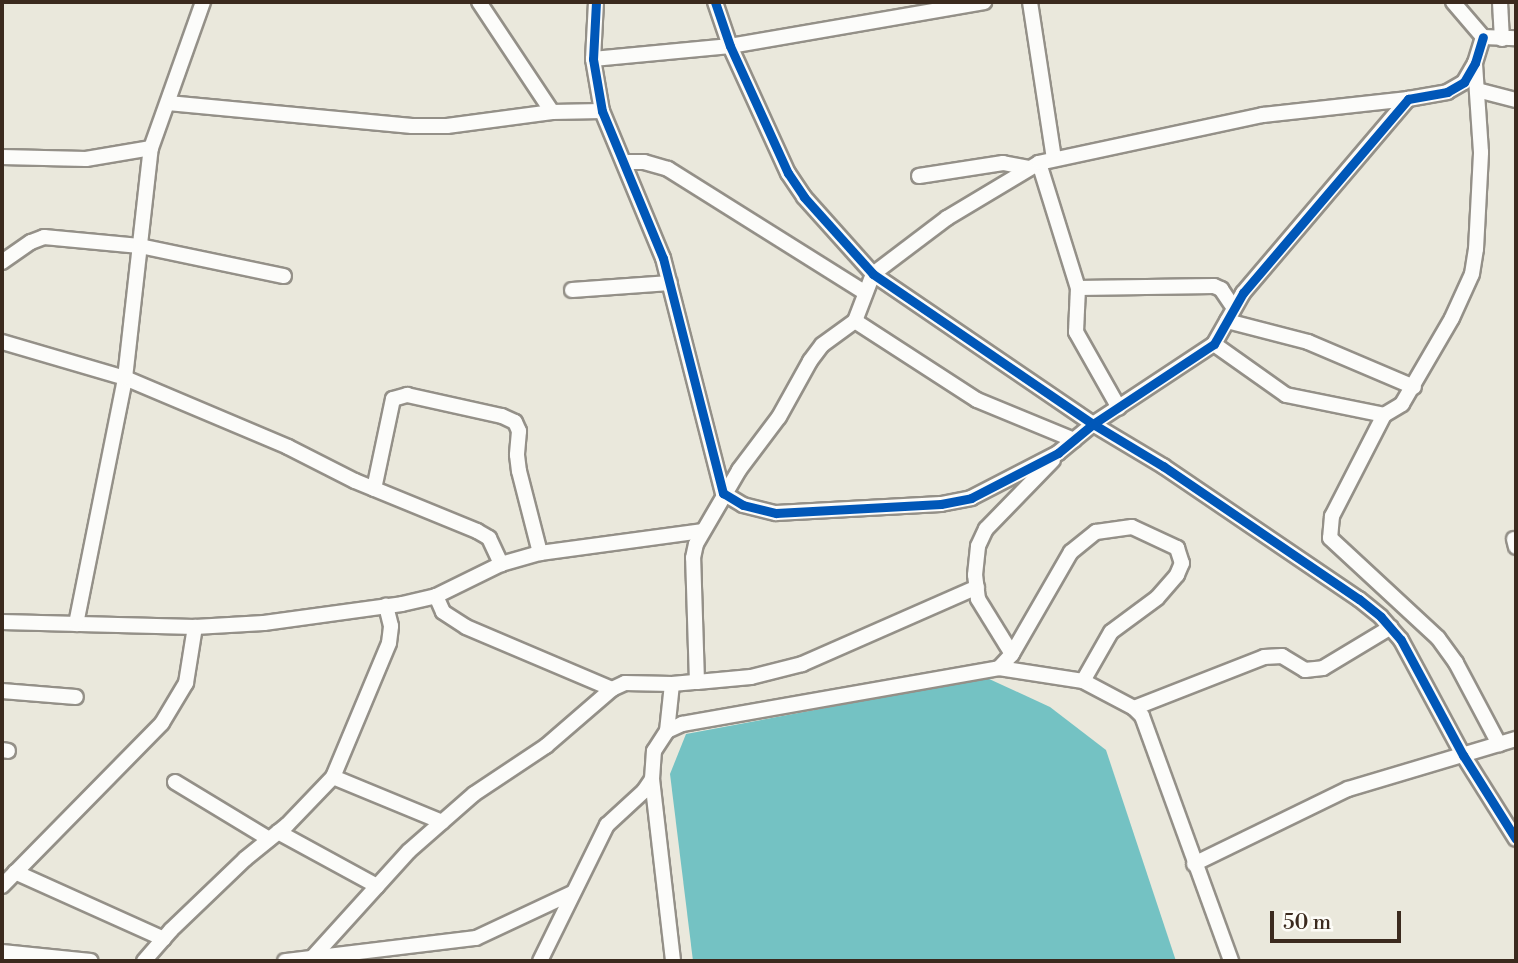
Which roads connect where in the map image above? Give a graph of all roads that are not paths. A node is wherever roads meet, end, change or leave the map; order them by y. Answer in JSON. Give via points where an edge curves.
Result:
{"nodes":[{"id":1,"x":203,"y":2,"type":"edge"},
{"id":2,"x":479,"y":2,"type":"edge"},
{"id":3,"x":596,"y":2,"type":"edge"},
{"id":4,"x":715,"y":2,"type":"edge"},
{"id":5,"x":984,"y":2,"type":"edge"},
{"id":6,"x":1031,"y":2,"type":"edge"},
{"id":7,"x":1453,"y":2,"type":"edge"},
{"id":8,"x":1500,"y":2,"type":"edge"},
{"id":9,"x":1483,"y":37,"type":"junction"},
{"id":10,"x":1509,"y":38,"type":"edge"},
{"id":11,"x":730,"y":46,"type":"junction"},
{"id":12,"x":593,"y":59,"type":"junction"},
{"id":13,"x":1475,"y":63,"type":"junction"},
{"id":14,"x":1477,"y":90,"type":"junction"},
{"id":15,"x":1408,"y":99,"type":"junction"},
{"id":16,"x":1516,"y":100,"type":"edge"},
{"id":17,"x":168,"y":103,"type":"junction"},
{"id":18,"x":602,"y":111,"type":"junction"},
{"id":19,"x":552,"y":112,"type":"junction"},
{"id":20,"x":151,"y":148,"type":"junction"},
{"id":21,"x":2,"y":157,"type":"edge"},
{"id":22,"x":1054,"y":158,"type":"junction"},
{"id":23,"x":624,"y":162,"type":"junction"},
{"id":24,"x":1034,"y":165,"type":"junction"},
{"id":25,"x":919,"y":176,"type":"dead end"},
{"id":26,"x":140,"y":246,"type":"junction"},
{"id":27,"x":2,"y":262,"type":"edge"},
{"id":28,"x":873,"y":274,"type":"junction"},
{"id":29,"x":284,"y":276,"type":"dead end"},
{"id":30,"x":670,"y":283,"type":"junction"},
{"id":31,"x":1078,"y":288,"type":"junction"},
{"id":32,"x":572,"y":290,"type":"dead end"},
{"id":33,"x":864,"y":292,"type":"junction"},
{"id":34,"x":1231,"y":315,"type":"junction"},
{"id":35,"x":855,"y":321,"type":"junction"},
{"id":36,"x":2,"y":341,"type":"edge"},
{"id":37,"x":1214,"y":344,"type":"junction"},
{"id":38,"x":125,"y":378,"type":"junction"},
{"id":39,"x":1413,"y":387,"type":"junction"},
{"id":40,"x":1119,"y":408,"type":"junction"},
{"id":41,"x":1384,"y":415,"type":"junction"},
{"id":42,"x":1093,"y":424,"type":"junction"},
{"id":43,"x":1074,"y":440,"type":"junction"},
{"id":44,"x":1058,"y":453,"type":"junction"},
{"id":45,"x":374,"y":489,"type":"junction"},
{"id":46,"x":723,"y":493,"type":"junction"},
{"id":47,"x":702,"y":531,"type":"junction"},
{"id":48,"x":540,"y":553,"type":"junction"},
{"id":49,"x":501,"y":564,"type":"junction"},
{"id":50,"x":977,"y":587,"type":"junction"},
{"id":51,"x":436,"y":596,"type":"junction"},
{"id":52,"x":386,"y":606,"type":"junction"},
{"id":53,"x":2,"y":622,"type":"edge"},
{"id":54,"x":76,"y":624,"type":"junction"},
{"id":55,"x":195,"y":627,"type":"junction"},
{"id":56,"x":1391,"y":627,"type":"junction"},
{"id":57,"x":1012,"y":654,"type":"junction"},
{"id":58,"x":999,"y":668,"type":"junction"},
{"id":59,"x":1083,"y":681,"type":"junction"},
{"id":60,"x":697,"y":682,"type":"junction"},
{"id":61,"x":672,"y":684,"type":"junction"},
{"id":62,"x":612,"y":689,"type":"junction"},
{"id":63,"x":2,"y":691,"type":"edge"},
{"id":64,"x":76,"y":697,"type":"dead end"},
{"id":65,"x":1134,"y":708,"type":"junction"},
{"id":66,"x":667,"y":731,"type":"junction"},
{"id":67,"x":1516,"y":739,"type":"edge"},
{"id":68,"x":1499,"y":744,"type":"junction"},
{"id":69,"x":1463,"y":755,"type":"junction"},
{"id":70,"x":332,"y":777,"type":"junction"},
{"id":71,"x":652,"y":779,"type":"junction"},
{"id":72,"x":175,"y":782,"type":"dead end"},
{"id":73,"x":442,"y":822,"type":"junction"},
{"id":74,"x":1515,"y":833,"type":"edge"},
{"id":75,"x":274,"y":835,"type":"junction"},
{"id":76,"x":1194,"y":864,"type":"junction"},
{"id":77,"x":15,"y":872,"type":"junction"},
{"id":78,"x":2,"y":886,"type":"edge"},
{"id":79,"x":377,"y":886,"type":"junction"},
{"id":80,"x":572,"y":893,"type":"junction"},
{"id":81,"x":164,"y":939,"type":"junction"},
{"id":82,"x":2,"y":952,"type":"edge"},
{"id":83,"x":312,"y":958,"type":"junction"},
{"id":84,"x":57,"y":960,"type":"edge"},
{"id":85,"x":91,"y":961,"type":"edge"},
{"id":86,"x":144,"y":961,"type":"edge"},
{"id":87,"x":285,"y":961,"type":"edge"},
{"id":88,"x":540,"y":961,"type":"edge"},
{"id":89,"x":673,"y":961,"type":"edge"},
{"id":90,"x":1231,"y":961,"type":"edge"}],
"edges":[{"from":1,"to":17,"type":"street"},
{"from":2,"to":19,"type":"street"},
{"from":3,"to":12,"type":"street"},
{"from":4,"to":11,"type":"street"},
{"from":5,"to":11,"type":"street"},
{"from":6,"to":22,"type":"street"},
{"from":7,"to":9,"type":"street"},
{"from":8,"to":10,"type":"street"},
{"from":9,"to":10,"type":"street"},
{"from":9,"to":13,"type":"street"},
{"from":11,"to":12,"type":"street"},
{"from":11,"to":28,"type":"street","via":[[788,173]]},
{"from":12,"to":18,"type":"street"},
{"from":13,"to":14,"type":"street"},
{"from":13,"to":15,"type":"street","via":[[1464,82],[1447,92]]},
{"from":14,"to":16,"type":"street"},
{"from":14,"to":39,"type":"street","via":[[1480,152],[1472,274]]},
{"from":15,"to":22,"type":"street","via":[[1263,115]]},
{"from":15,"to":34,"type":"street","via":[[1271,258]]},
{"from":17,"to":19,"type":"street","via":[[412,126]]},
{"from":17,"to":20,"type":"street"},
{"from":18,"to":19,"type":"street"},
{"from":18,"to":23,"type":"street"},
{"from":20,"to":21,"type":"street","via":[[86,159]]},
{"from":20,"to":26,"type":"street"},
{"from":22,"to":24,"type":"street"},
{"from":23,"to":30,"type":"street"},
{"from":23,"to":33,"type":"street","via":[[668,169]]},
{"from":24,"to":25,"type":"street","via":[[1003,163]]},
{"from":24,"to":28,"type":"street","via":[[947,219]]},
{"from":24,"to":31,"type":"street"},
{"from":26,"to":27,"type":"street","via":[[44,237]]},
{"from":26,"to":29,"type":"street"},
{"from":26,"to":38,"type":"street"},
{"from":28,"to":33,"type":"street"},
{"from":28,"to":42,"type":"street"},
{"from":30,"to":32,"type":"street"},
{"from":30,"to":46,"type":"street"},
{"from":31,"to":34,"type":"street","via":[[1214,286],[1221,289]]},
{"from":31,"to":40,"type":"street","via":[[1076,332]]},
{"from":33,"to":35,"type":"street"},
{"from":34,"to":37,"type":"street"},
{"from":34,"to":39,"type":"street"},
{"from":35,"to":43,"type":"street","via":[[977,400]]},
{"from":35,"to":46,"type":"street","via":[[822,345],[779,417]]},
{"from":36,"to":38,"type":"street"},
{"from":37,"to":40,"type":"street"},
{"from":37,"to":41,"type":"street","via":[[1286,395]]},
{"from":38,"to":45,"type":"street"},
{"from":38,"to":54,"type":"street"},
{"from":39,"to":41,"type":"street","via":[[1402,404]]},
{"from":40,"to":42,"type":"street"},
{"from":41,"to":68,"type":"street","via":[[1332,516],[1330,538],[1438,638]]},
{"from":42,"to":43,"type":"street"},
{"from":42,"to":56,"type":"street","via":[[1359,598]]},
{"from":43,"to":44,"type":"street"},
{"from":44,"to":46,"type":"street","via":[[997,487],[941,504],[776,513],[751,508]]},
{"from":44,"to":50,"type":"street","via":[[986,529],[978,546]]},
{"from":45,"to":48,"type":"street","via":[[393,399],[407,395],[502,416],[516,422],[519,431],[519,471]]},
{"from":45,"to":49,"type":"street","via":[[489,538]]},
{"from":46,"to":47,"type":"street"},
{"from":47,"to":48,"type":"street"},
{"from":47,"to":60,"type":"street","via":[[693,558]]},
{"from":48,"to":49,"type":"street"},
{"from":49,"to":51,"type":"street"},
{"from":50,"to":57,"type":"street","via":[[978,599]]},
{"from":50,"to":60,"type":"street","via":[[802,664],[751,677]]},
{"from":51,"to":52,"type":"street"},
{"from":51,"to":62,"type":"street","via":[[443,612],[466,627]]},
{"from":52,"to":55,"type":"street","via":[[264,623]]},
{"from":52,"to":70,"type":"street","via":[[389,643]]},
{"from":53,"to":54,"type":"street"},
{"from":54,"to":55,"type":"street"},
{"from":55,"to":77,"type":"street","via":[[186,683],[162,723]]},
{"from":56,"to":65,"type":"street","via":[[1323,668],[1304,670],[1282,656],[1264,657]]},
{"from":56,"to":69,"type":"street"},
{"from":57,"to":58,"type":"street"},
{"from":57,"to":59,"type":"street","via":[[1071,552],[1096,532],[1132,527],[1177,548],[1182,564],[1177,575],[1157,598],[1111,632]]},
{"from":58,"to":59,"type":"street"},
{"from":58,"to":66,"type":"street","via":[[682,724]]},
{"from":59,"to":65,"type":"street"},
{"from":60,"to":61,"type":"street"},
{"from":61,"to":62,"type":"street","via":[[625,683]]},
{"from":61,"to":66,"type":"street"},
{"from":62,"to":73,"type":"street","via":[[546,746],[474,794]]},
{"from":63,"to":64,"type":"street"},
{"from":65,"to":76,"type":"street","via":[[1148,726]]},
{"from":66,"to":71,"type":"street","via":[[654,751]]},
{"from":67,"to":68,"type":"street"},
{"from":68,"to":69,"type":"street"},
{"from":69,"to":74,"type":"street"},
{"from":69,"to":76,"type":"street","via":[[1348,789]]},
{"from":70,"to":73,"type":"street"},
{"from":70,"to":75,"type":"street"},
{"from":71,"to":80,"type":"street","via":[[607,825]]},
{"from":71,"to":89,"type":"street"},
{"from":72,"to":75,"type":"street"},
{"from":73,"to":79,"type":"street"},
{"from":75,"to":79,"type":"street"},
{"from":75,"to":81,"type":"street"},
{"from":76,"to":90,"type":"street"},
{"from":77,"to":78,"type":"street"},
{"from":77,"to":81,"type":"street"},
{"from":79,"to":83,"type":"street"},
{"from":80,"to":83,"type":"street","via":[[476,938]]},
{"from":80,"to":88,"type":"street"},
{"from":81,"to":86,"type":"street"},
{"from":82,"to":84,"type":"street"},
{"from":83,"to":87,"type":"street"},
{"from":84,"to":85,"type":"street"}]}
